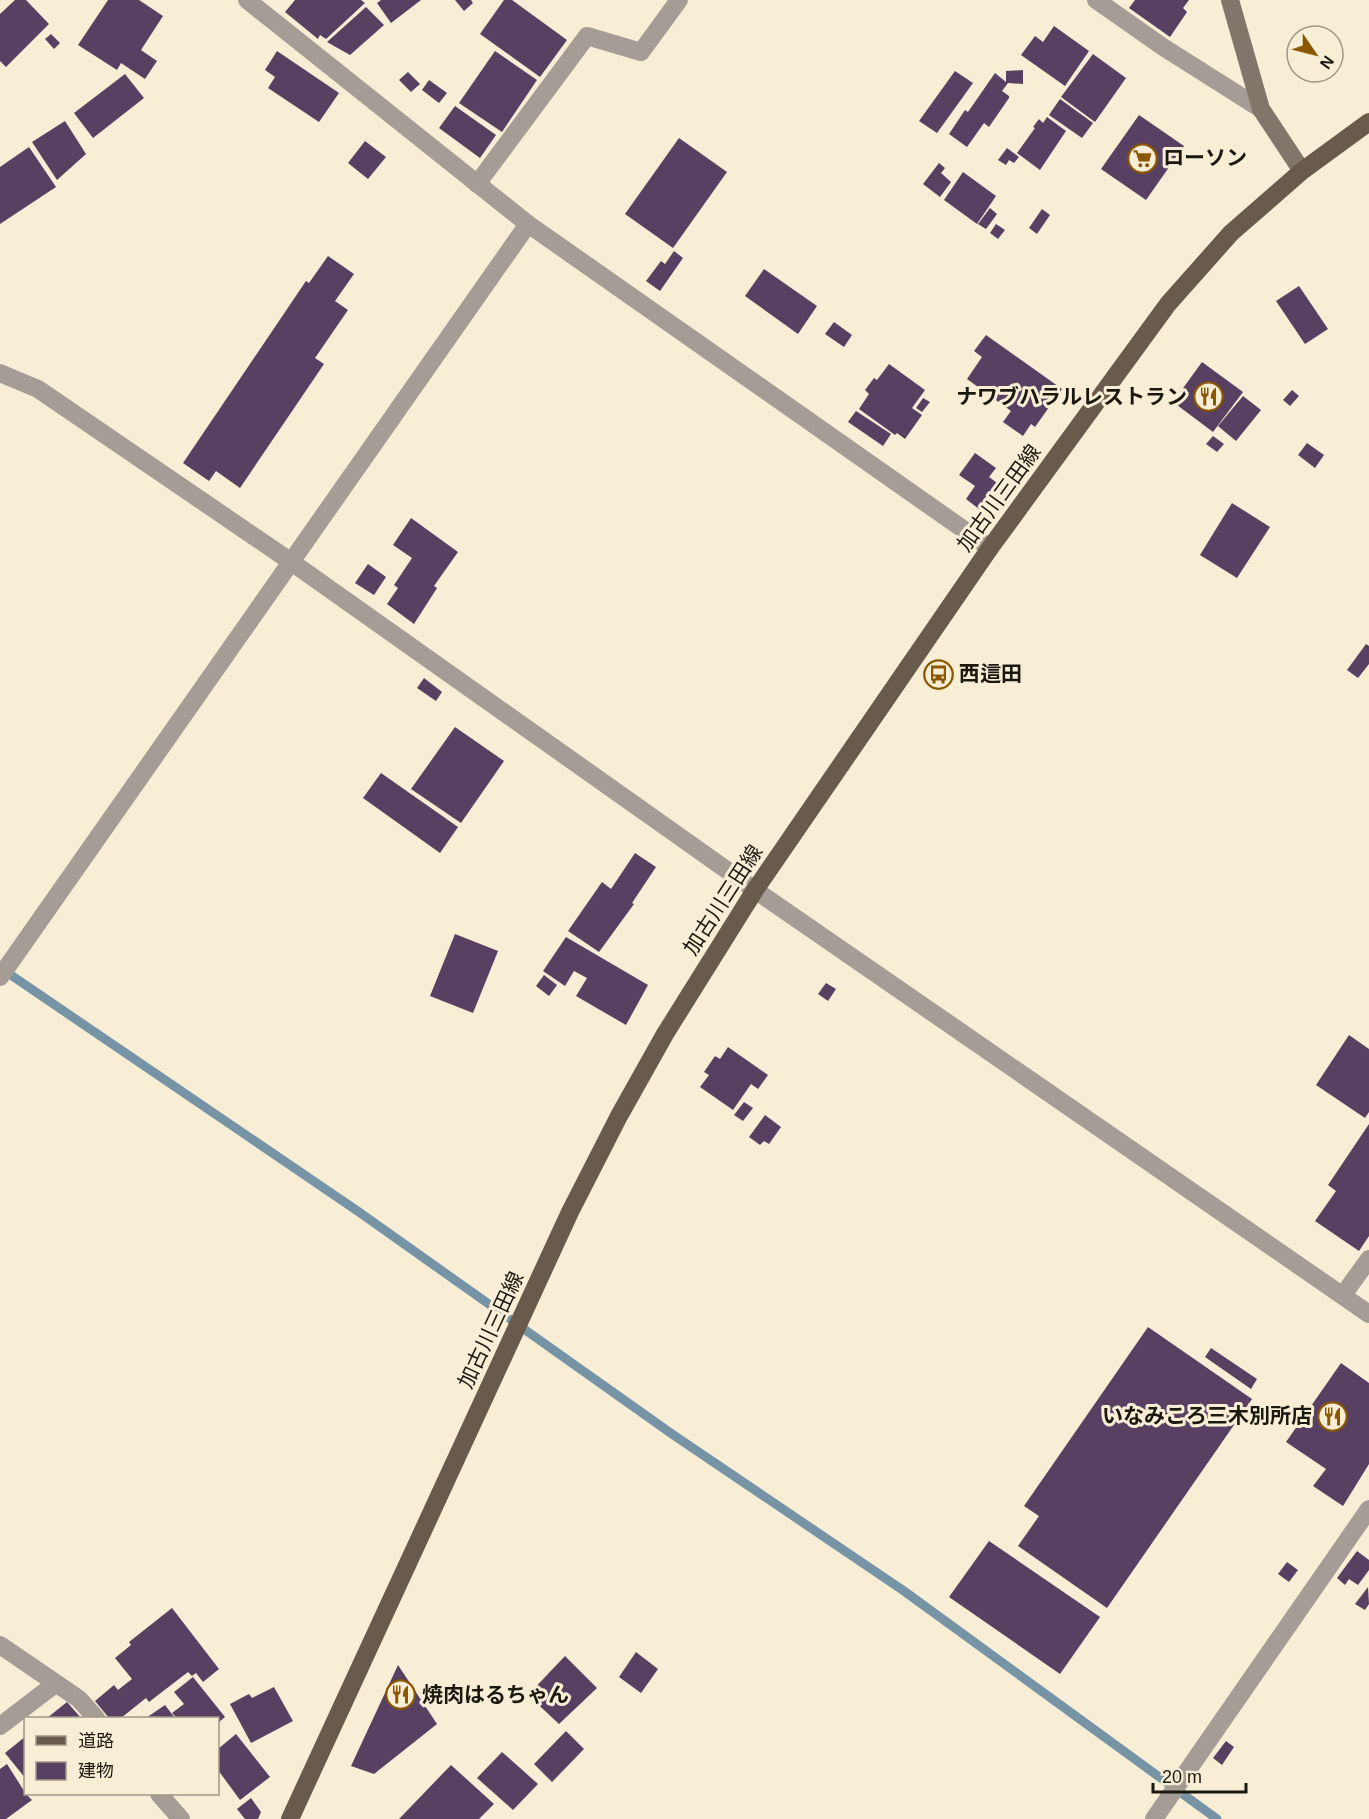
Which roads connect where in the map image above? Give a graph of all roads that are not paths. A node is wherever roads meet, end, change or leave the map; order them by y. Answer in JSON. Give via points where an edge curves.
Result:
{"nodes":[{"id":1,"x":247,"y":0,"type":"edge"},
{"id":2,"x":679,"y":0,"type":"edge"},
{"id":3,"x":1096,"y":0,"type":"edge"},
{"id":4,"x":1230,"y":0,"type":"edge"},
{"id":5,"x":1261,"y":109,"type":"junction"},
{"id":6,"x":1369,"y":122,"type":"edge"},
{"id":7,"x":1302,"y":171,"type":"junction"},
{"id":8,"x":477,"y":183,"type":"junction"},
{"id":9,"x":528,"y":224,"type":"junction"},
{"id":10,"x":0,"y":373,"type":"edge"},
{"id":11,"x":990,"y":548,"type":"junction"},
{"id":12,"x":290,"y":561,"type":"junction"},
{"id":13,"x":755,"y":890,"type":"junction"},
{"id":14,"x":0,"y":977,"type":"edge"},
{"id":15,"x":1369,"y":1259,"type":"edge"},
{"id":16,"x":1343,"y":1295,"type":"junction"},
{"id":17,"x":1369,"y":1314,"type":"edge"},
{"id":18,"x":1369,"y":1509,"type":"edge"},
{"id":19,"x":0,"y":1645,"type":"edge"},
{"id":20,"x":55,"y":1683,"type":"junction"},
{"id":21,"x":94,"y":1717,"type":"edge"},
{"id":22,"x":0,"y":1726,"type":"edge"},
{"id":23,"x":160,"y":1795,"type":"edge"},
{"id":24,"x":181,"y":1819,"type":"edge"},
{"id":25,"x":290,"y":1819,"type":"edge"},
{"id":26,"x":1154,"y":1819,"type":"edge"}],
"edges":[{"from":1,"to":8,"type":"street"},
{"from":2,"to":8,"type":"street","via":[[641,52],[587,36]]},
{"from":3,"to":5,"type":"street"},
{"from":4,"to":5,"type":"street"},
{"from":5,"to":7,"type":"street"},
{"from":6,"to":7,"type":"main road","name":"加古川三田線"},
{"from":7,"to":11,"type":"main road","name":"加古川三田線","via":[[1232,233],[1168,304]]},
{"from":8,"to":9,"type":"street"},
{"from":9,"to":11,"type":"street"},
{"from":9,"to":12,"type":"street"},
{"from":10,"to":12,"type":"street","via":[[38,389]]},
{"from":11,"to":13,"type":"main road","name":"加古川三田線"},
{"from":12,"to":13,"type":"street"},
{"from":12,"to":14,"type":"street"},
{"from":13,"to":16,"type":"street"},
{"from":13,"to":25,"type":"main road","name":"加古川三田線","via":[[665,1034],[570,1212]]},
{"from":15,"to":16,"type":"street"},
{"from":16,"to":17,"type":"street"},
{"from":18,"to":26,"type":"street"},
{"from":19,"to":20,"type":"street"},
{"from":20,"to":21,"type":"street","via":[[79,1698]]},
{"from":20,"to":22,"type":"street"},
{"from":23,"to":24,"type":"street"}]}
